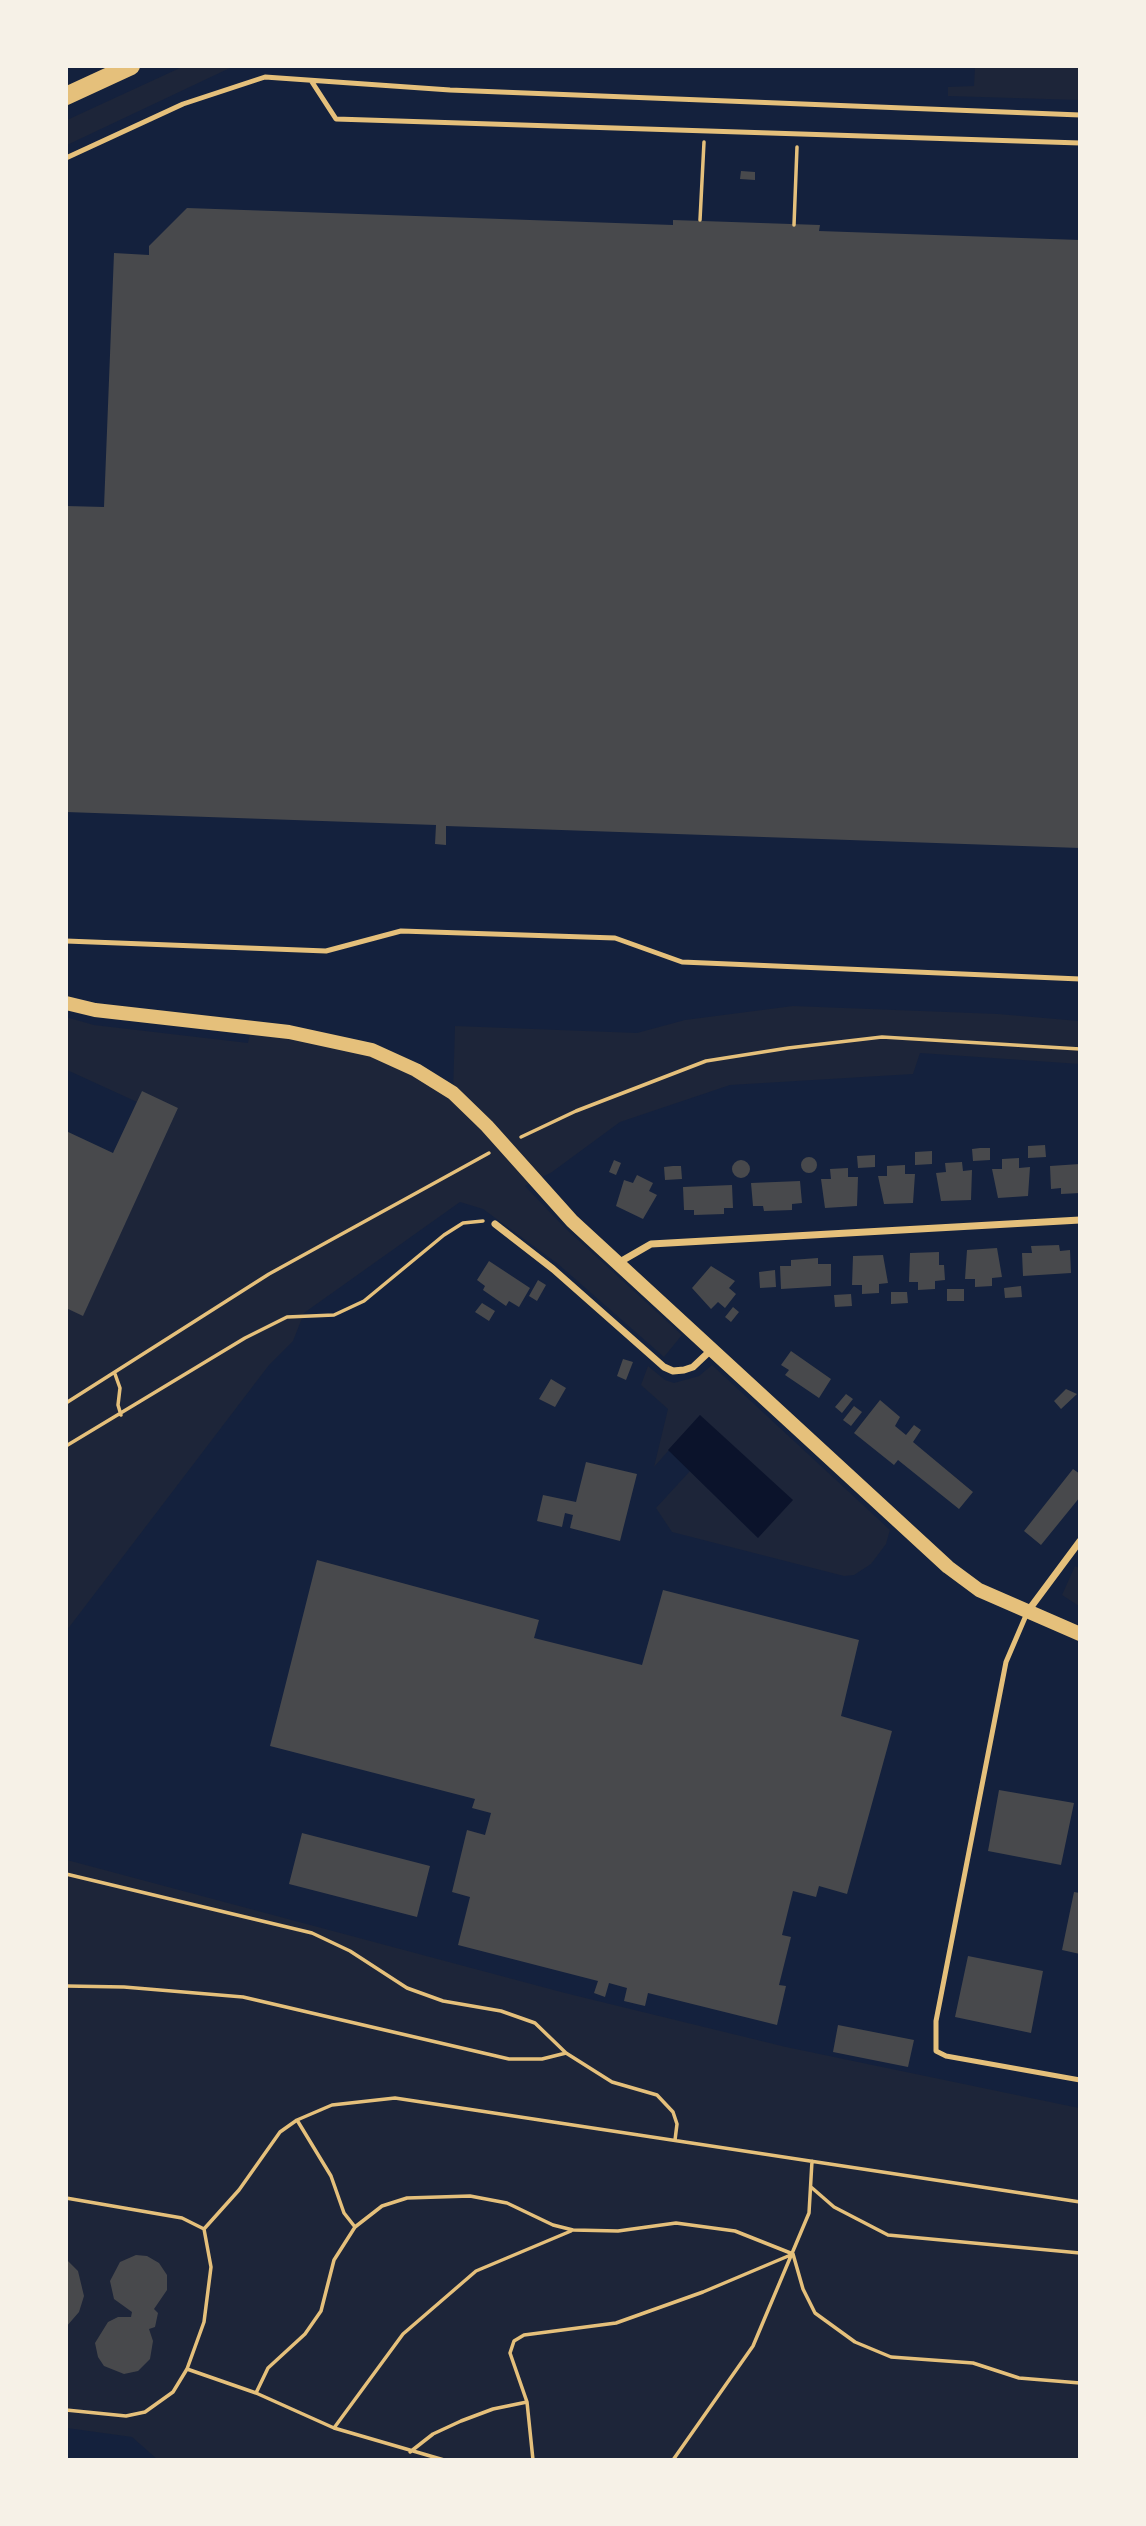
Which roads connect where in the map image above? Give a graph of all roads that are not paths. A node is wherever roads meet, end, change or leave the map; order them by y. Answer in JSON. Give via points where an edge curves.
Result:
{"nodes":[{"id":1,"x":131,"y":66,"type":"edge"},
{"id":2,"x":312,"y":82,"type":"junction"},
{"id":3,"x":66,"y":96,"type":"edge"},
{"id":4,"x":1080,"y":115,"type":"edge"},
{"id":5,"x":1080,"y":143,"type":"edge"},
{"id":6,"x":66,"y":158,"type":"edge"},
{"id":7,"x":66,"y":941,"type":"edge"},
{"id":8,"x":1080,"y":979,"type":"edge"},
{"id":9,"x":66,"y":1003,"type":"edge"},
{"id":10,"x":1080,"y":1220,"type":"edge"},
{"id":11,"x":495,"y":1224,"type":"road end"},
{"id":12,"x":618,"y":1263,"type":"junction"},
{"id":13,"x":710,"y":1350,"type":"junction"},
{"id":14,"x":1080,"y":1541,"type":"edge"},
{"id":15,"x":1028,"y":1612,"type":"junction"},
{"id":16,"x":1080,"y":1634,"type":"edge"},
{"id":17,"x":1080,"y":2080,"type":"edge"}],
"edges":[{"from":1,"to":3,"type":"main road"},
{"from":2,"to":4,"type":"lane"},
{"from":2,"to":5,"type":"lane","via":[[336,119]]},
{"from":2,"to":6,"type":"lane","via":[[265,77],[183,104]]},
{"from":7,"to":8,"type":"lane","via":[[326,951],[401,931],[615,938],[682,962]]},
{"from":9,"to":12,"type":"main road","via":[[289,1032],[372,1050],[416,1070],[453,1093],[572,1221]]},
{"from":10,"to":12,"type":"street","via":[[652,1244]]},
{"from":11,"to":13,"type":"street","via":[[664,1367],[673,1371],[693,1367]]},
{"from":12,"to":13,"type":"main road"},
{"from":13,"to":15,"type":"main road","via":[[948,1567],[979,1590]]},
{"from":14,"to":15,"type":"street"},
{"from":15,"to":16,"type":"main road"},
{"from":15,"to":17,"type":"lane","via":[[1006,1662],[936,2021],[936,2050],[946,2056]]}]}
